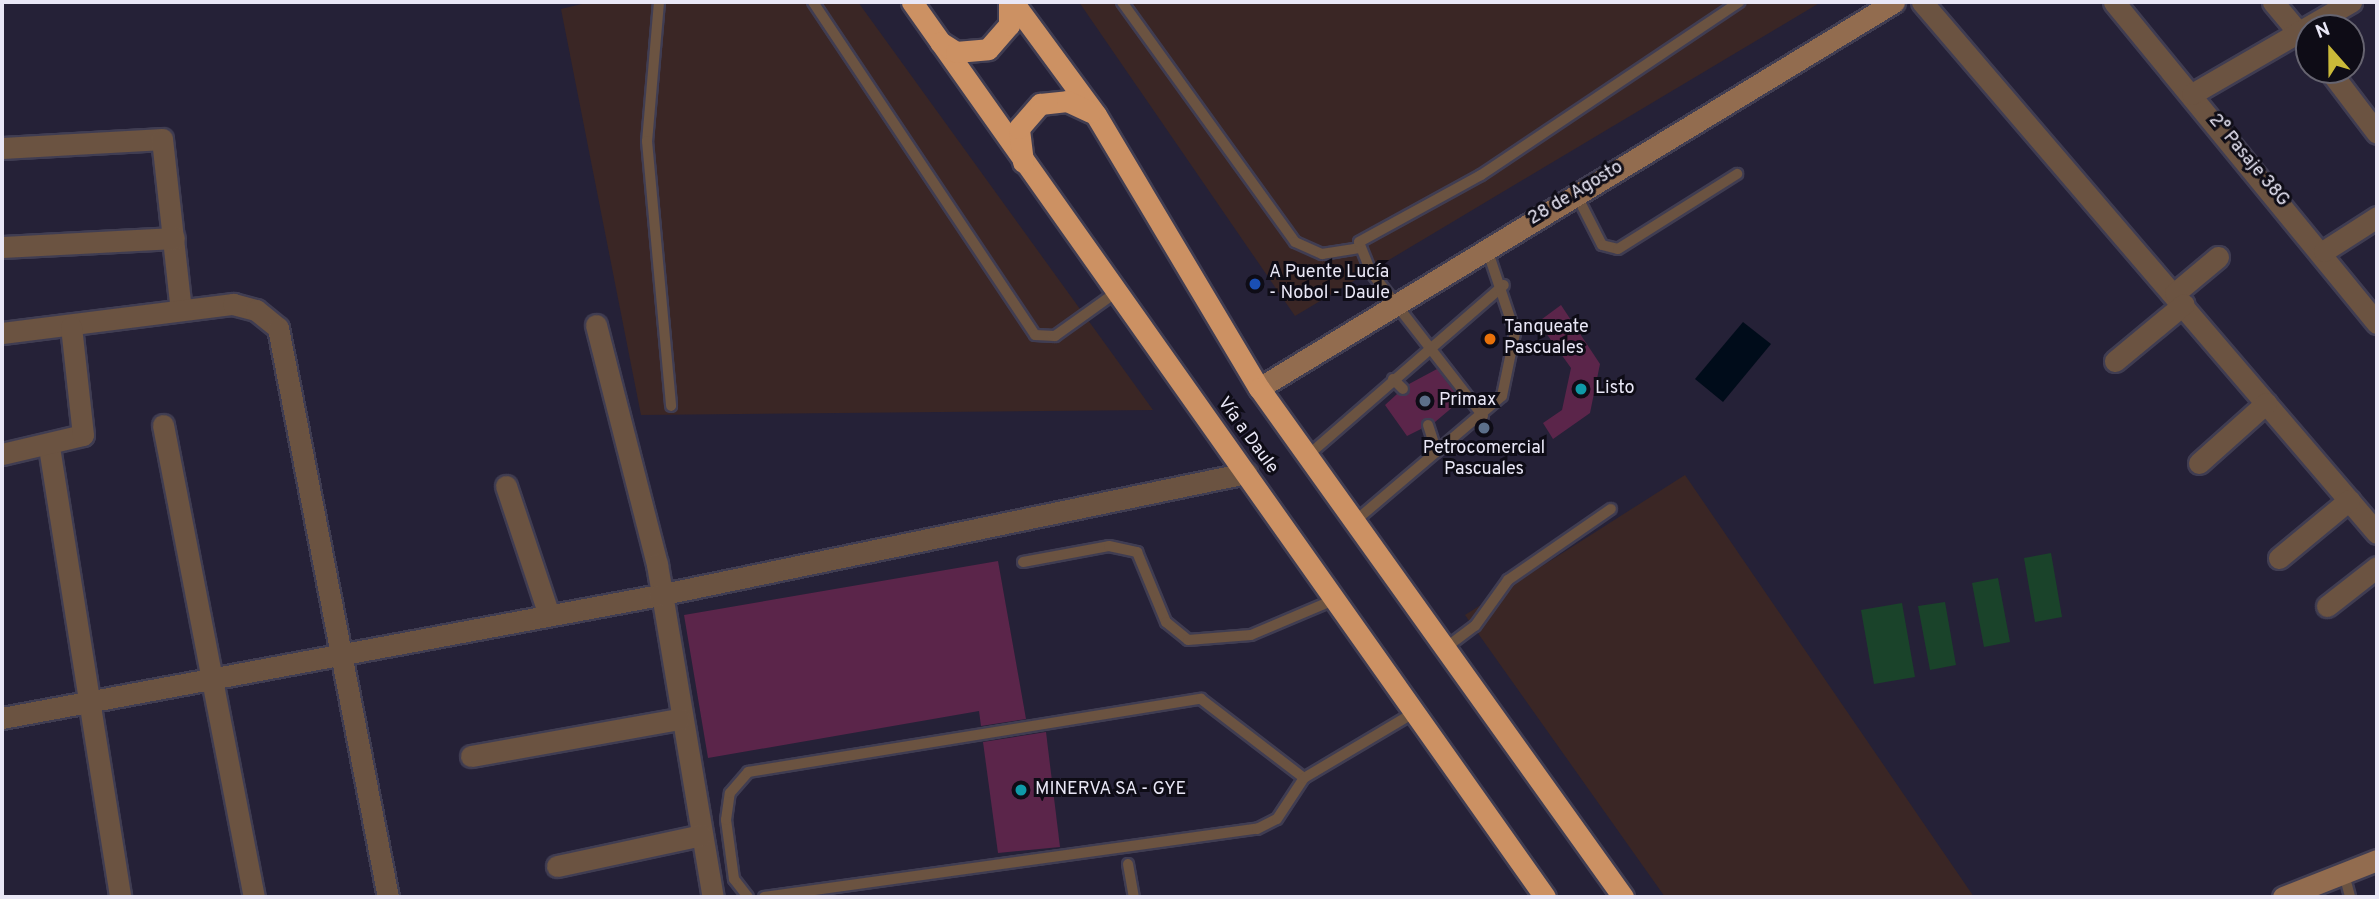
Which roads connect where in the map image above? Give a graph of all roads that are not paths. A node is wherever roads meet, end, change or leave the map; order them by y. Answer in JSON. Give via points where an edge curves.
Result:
{"nodes":[{"id":1,"x":659,"y":2,"type":"edge"},
{"id":2,"x":813,"y":2,"type":"edge"},
{"id":3,"x":912,"y":2,"type":"edge"},
{"id":4,"x":1011,"y":2,"type":"edge"},
{"id":5,"x":1122,"y":2,"type":"edge"},
{"id":6,"x":1739,"y":2,"type":"edge"},
{"id":7,"x":1894,"y":2,"type":"edge"},
{"id":8,"x":1922,"y":2,"type":"edge"},
{"id":9,"x":2114,"y":2,"type":"edge"},
{"id":10,"x":2273,"y":2,"type":"edge"},
{"id":11,"x":2351,"y":2,"type":"edge"},
{"id":12,"x":2336,"y":14,"type":"edge"},
{"id":13,"x":2295,"y":28,"type":"edge"},
{"id":14,"x":932,"y":33,"type":"junction"},
{"id":15,"x":2295,"y":43,"type":"edge"},
{"id":16,"x":2341,"y":84,"type":"edge"},
{"id":17,"x":2192,"y":94,"type":"junction"},
{"id":18,"x":1096,"y":115,"type":"junction"},
{"id":19,"x":2374,"y":122,"type":"edge"},
{"id":20,"x":2,"y":148,"type":"edge"},
{"id":21,"x":1025,"y":170,"type":"junction"},
{"id":22,"x":1737,"y":174,"type":"dead end"},
{"id":23,"x":1576,"y":194,"type":"junction"},
{"id":24,"x":2377,"y":217,"type":"edge"},
{"id":25,"x":174,"y":238,"type":"junction"},
{"id":26,"x":2,"y":247,"type":"edge"},
{"id":27,"x":1358,"y":248,"type":"junction"},
{"id":28,"x":1487,"y":249,"type":"junction"},
{"id":29,"x":2324,"y":251,"type":"junction"},
{"id":30,"x":2218,"y":257,"type":"dead end"},
{"id":31,"x":1504,"y":285,"type":"junction"},
{"id":32,"x":1115,"y":293,"type":"junction"},
{"id":33,"x":2179,"y":298,"type":"junction"},
{"id":34,"x":1397,"y":302,"type":"junction"},
{"id":35,"x":181,"y":310,"type":"junction"},
{"id":36,"x":2377,"y":323,"type":"edge"},
{"id":37,"x":596,"y":325,"type":"dead end"},
{"id":38,"x":71,"y":327,"type":"junction"},
{"id":39,"x":2,"y":333,"type":"edge"},
{"id":40,"x":1431,"y":342,"type":"junction"},
{"id":41,"x":2115,"y":361,"type":"dead end"},
{"id":42,"x":1393,"y":379,"type":"junction"},
{"id":43,"x":1259,"y":388,"type":"junction"},
{"id":44,"x":1403,"y":389,"type":"dead end"},
{"id":45,"x":2266,"y":402,"type":"junction"},
{"id":46,"x":671,"y":406,"type":"dead end"},
{"id":47,"x":1483,"y":416,"type":"junction"},
{"id":48,"x":163,"y":425,"type":"dead end"},
{"id":49,"x":1428,"y":425,"type":"dead end"},
{"id":50,"x":49,"y":447,"type":"junction"},
{"id":51,"x":1437,"y":452,"type":"junction"},
{"id":52,"x":2,"y":454,"type":"edge"},
{"id":53,"x":1306,"y":457,"type":"junction"},
{"id":54,"x":2199,"y":463,"type":"dead end"},
{"id":55,"x":1246,"y":473,"type":"junction"},
{"id":56,"x":506,"y":486,"type":"dead end"},
{"id":57,"x":2349,"y":500,"type":"junction"},
{"id":58,"x":1612,"y":509,"type":"dead end"},
{"id":59,"x":1354,"y":522,"type":"junction"},
{"id":60,"x":2377,"y":533,"type":"edge"},
{"id":61,"x":2279,"y":558,"type":"dead end"},
{"id":62,"x":1023,"y":562,"type":"dead end"},
{"id":63,"x":2377,"y":567,"type":"edge"},
{"id":64,"x":659,"y":595,"type":"junction"},
{"id":65,"x":1336,"y":599,"type":"junction"},
{"id":66,"x":2327,"y":606,"type":"dead end"},
{"id":67,"x":550,"y":615,"type":"junction"},
{"id":68,"x":1444,"y":649,"type":"junction"},
{"id":69,"x":344,"y":656,"type":"junction"},
{"id":70,"x":216,"y":679,"type":"junction"},
{"id":71,"x":92,"y":703,"type":"junction"},
{"id":72,"x":1415,"y":712,"type":"junction"},
{"id":73,"x":2,"y":718,"type":"edge"},
{"id":74,"x":678,"y":719,"type":"junction"},
{"id":75,"x":471,"y":756,"type":"dead end"},
{"id":76,"x":1304,"y":778,"type":"junction"},
{"id":77,"x":701,"y":835,"type":"junction"},
{"id":78,"x":2377,"y":860,"type":"edge"},
{"id":79,"x":1128,"y":864,"type":"dead end"},
{"id":80,"x":557,"y":866,"type":"dead end"},
{"id":81,"x":2344,"y":874,"type":"junction"},
{"id":82,"x":120,"y":897,"type":"edge"},
{"id":83,"x":254,"y":897,"type":"edge"},
{"id":84,"x":388,"y":897,"type":"edge"},
{"id":85,"x":713,"y":897,"type":"edge"},
{"id":86,"x":748,"y":897,"type":"edge"},
{"id":87,"x":764,"y":897,"type":"edge"},
{"id":88,"x":1134,"y":897,"type":"edge"},
{"id":89,"x":1545,"y":897,"type":"edge"},
{"id":90,"x":1623,"y":897,"type":"edge"},
{"id":91,"x":2283,"y":897,"type":"edge"},
{"id":92,"x":2350,"y":897,"type":"edge"}],
"edges":[{"from":1,"to":46,"type":"lane","via":[[647,141]]},
{"from":2,"to":32,"type":"lane","via":[[1035,335],[1055,336]]},
{"from":3,"to":14,"type":"highway","name":"Vía a Daule"},
{"from":4,"to":14,"type":"highway","via":[[1009,25],[988,49],[956,52]]},
{"from":4,"to":18,"type":"highway","name":"Vía a Daule"},
{"from":5,"to":27,"type":"lane","via":[[1295,243],[1322,254]]},
{"from":6,"to":27,"type":"lane","via":[[1481,175],[1369,232]]},
{"from":7,"to":23,"type":"street","name":"28 de Agosto"},
{"from":8,"to":33,"type":"street"},
{"from":9,"to":17,"type":"street","name":"2° Pasaje 38G"},
{"from":10,"to":13,"type":"street"},
{"from":11,"to":12,"type":"street"},
{"from":14,"to":21,"type":"highway","name":"Vía a Daule"},
{"from":15,"to":17,"type":"street"},
{"from":16,"to":19,"type":"street"},
{"from":17,"to":29,"type":"street","name":"2° Pasaje 38G"},
{"from":18,"to":21,"type":"highway","via":[[1067,101],[1040,104],[1019,128]]},
{"from":18,"to":43,"type":"highway","name":"Vía a Daule"},
{"from":20,"to":25,"type":"street","via":[[163,139]]},
{"from":21,"to":32,"type":"highway","name":"Vía a Daule"},
{"from":22,"to":23,"type":"lane","via":[[1618,249],[1602,245]]},
{"from":23,"to":28,"type":"street","name":"28 de Agosto"},
{"from":24,"to":29,"type":"street"},
{"from":25,"to":26,"type":"street"},
{"from":25,"to":35,"type":"street"},
{"from":27,"to":34,"type":"lane"},
{"from":28,"to":31,"type":"lane"},
{"from":28,"to":34,"type":"street","name":"28 de Agosto"},
{"from":29,"to":36,"type":"street","name":"2° Pasaje 38G"},
{"from":30,"to":33,"type":"street"},
{"from":31,"to":40,"type":"lane"},
{"from":31,"to":47,"type":"lane","via":[[1516,333],[1513,368],[1502,396]]},
{"from":32,"to":55,"type":"highway","name":"Vía a Daule"},
{"from":33,"to":41,"type":"street"},
{"from":33,"to":45,"type":"street"},
{"from":34,"to":40,"type":"lane"},
{"from":34,"to":43,"type":"street","name":"28 de Agosto"},
{"from":35,"to":38,"type":"street"},
{"from":35,"to":69,"type":"street","via":[[245,306],[278,328]]},
{"from":37,"to":64,"type":"street"},
{"from":38,"to":39,"type":"street"},
{"from":38,"to":50,"type":"street","via":[[85,426],[76,440]]},
{"from":40,"to":42,"type":"lane"},
{"from":40,"to":47,"type":"lane"},
{"from":42,"to":44,"type":"lane"},
{"from":42,"to":53,"type":"lane"},
{"from":43,"to":53,"type":"highway","name":"Vía a Daule"},
{"from":45,"to":54,"type":"street"},
{"from":45,"to":57,"type":"street"},
{"from":47,"to":51,"type":"lane"},
{"from":48,"to":70,"type":"street"},
{"from":49,"to":51,"type":"lane"},
{"from":50,"to":52,"type":"street"},
{"from":50,"to":71,"type":"street"},
{"from":51,"to":59,"type":"lane"},
{"from":53,"to":59,"type":"highway","name":"Vía a Daule"},
{"from":55,"to":64,"type":"street"},
{"from":55,"to":65,"type":"highway","name":"Vía a Daule"},
{"from":56,"to":67,"type":"street"},
{"from":57,"to":60,"type":"street"},
{"from":57,"to":61,"type":"street"},
{"from":58,"to":68,"type":"lane","via":[[1508,580],[1475,626]]},
{"from":59,"to":68,"type":"highway","name":"Vía a Daule"},
{"from":62,"to":65,"type":"lane","via":[[1109,546],[1137,552],[1166,622],[1188,640],[1251,635]]},
{"from":63,"to":66,"type":"street"},
{"from":64,"to":67,"type":"street"},
{"from":64,"to":74,"type":"street"},
{"from":65,"to":72,"type":"highway","name":"Vía a Daule"},
{"from":67,"to":69,"type":"street"},
{"from":68,"to":90,"type":"highway","name":"Vía a Daule"},
{"from":69,"to":70,"type":"street"},
{"from":69,"to":84,"type":"street"},
{"from":70,"to":71,"type":"street"},
{"from":70,"to":83,"type":"street"},
{"from":71,"to":73,"type":"street"},
{"from":71,"to":82,"type":"street"},
{"from":72,"to":76,"type":"lane"},
{"from":72,"to":89,"type":"highway","name":"Vía a Daule"},
{"from":74,"to":75,"type":"street"},
{"from":74,"to":77,"type":"street"},
{"from":76,"to":86,"type":"lane","via":[[1201,699],[748,772],[730,793],[726,820],[734,878]]},
{"from":76,"to":87,"type":"lane","via":[[1277,819],[1257,829]]},
{"from":77,"to":80,"type":"street"},
{"from":77,"to":85,"type":"street"},
{"from":78,"to":81,"type":"street"},
{"from":79,"to":88,"type":"lane"},
{"from":81,"to":91,"type":"street"},
{"from":81,"to":92,"type":"lane"}]}
